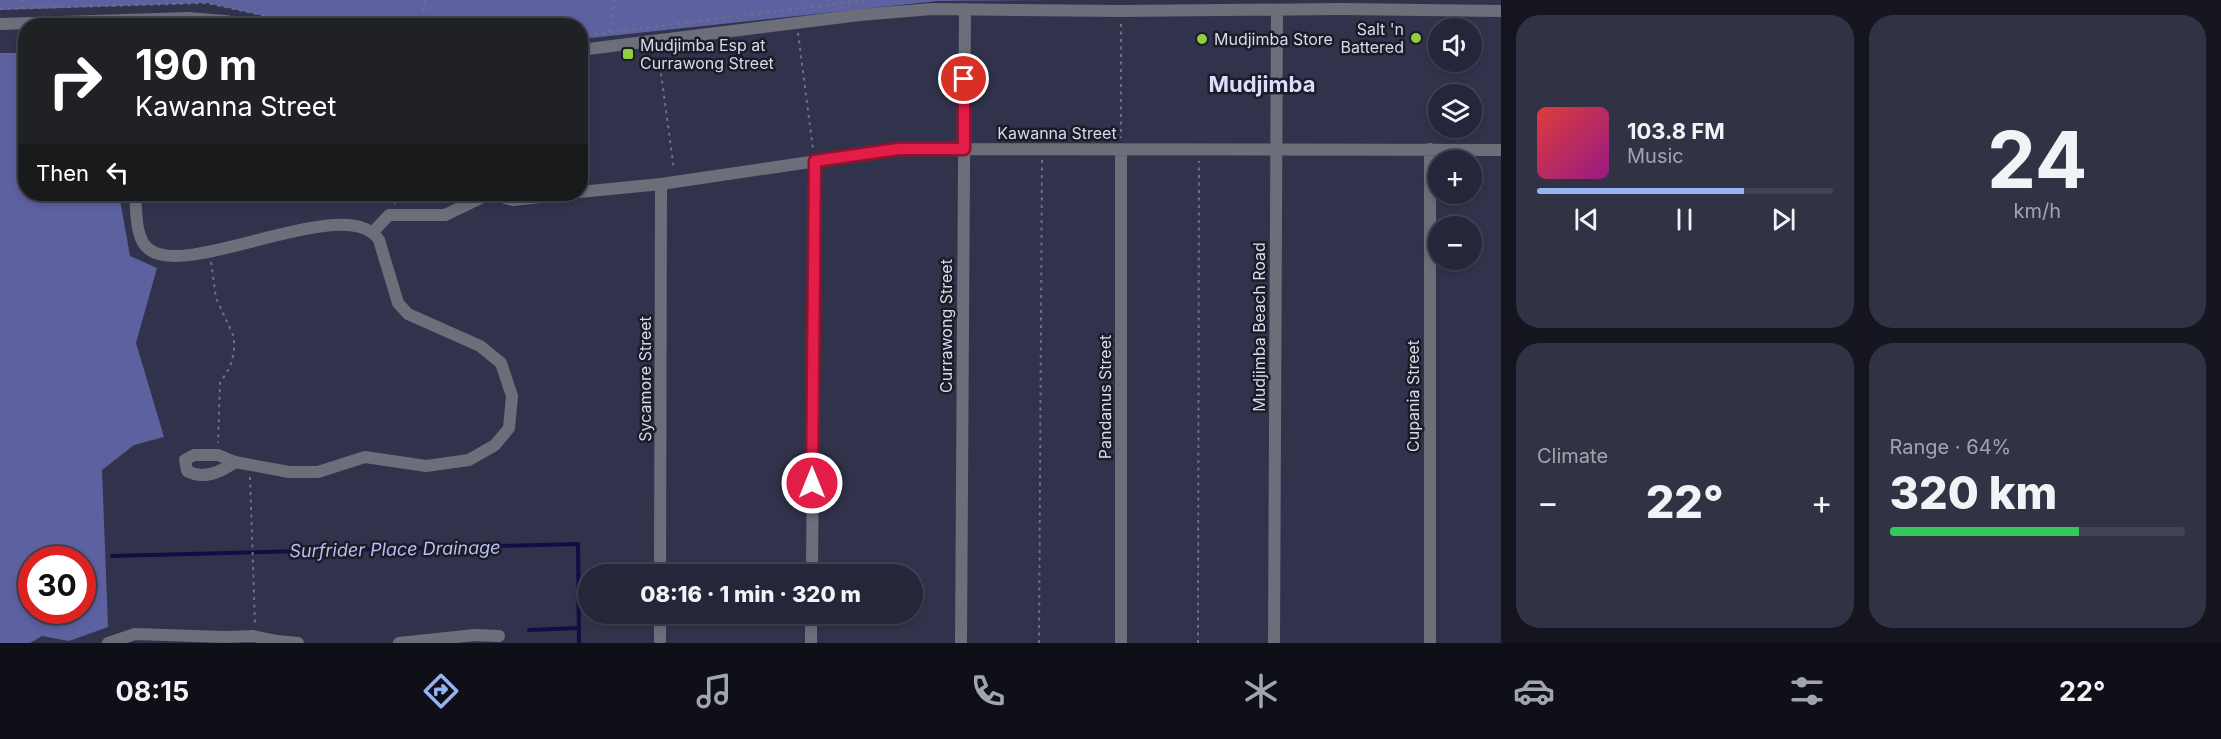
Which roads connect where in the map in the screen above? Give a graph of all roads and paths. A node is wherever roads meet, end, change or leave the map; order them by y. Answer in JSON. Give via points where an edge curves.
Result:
{"nodes":[{"id":1,"x":425,"y":0,"type":"edge"},
{"id":2,"x":615,"y":0,"type":"edge"},
{"id":3,"x":866,"y":0,"type":"edge"},
{"id":4,"x":965,"y":9,"type":"junction"},
{"id":5,"x":1501,"y":10,"type":"edge"},
{"id":6,"x":1276,"y":11,"type":"junction"},
{"id":7,"x":422,"y":18,"type":"edge"},
{"id":8,"x":797,"y":23,"type":"junction"},
{"id":9,"x":0,"y":24,"type":"edge"},
{"id":10,"x":18,"y":24,"type":"edge"},
{"id":11,"x":1121,"y":24,"type":"dead end"},
{"id":12,"x":609,"y":33,"type":"junction"},
{"id":13,"x":588,"y":35,"type":"edge"},
{"id":14,"x":656,"y":41,"type":"junction"},
{"id":15,"x":610,"y":46,"type":"junction"},
{"id":16,"x":588,"y":49,"type":"edge"},
{"id":17,"x":964,"y":149,"type":"junction"},
{"id":18,"x":1276,"y":149,"type":"junction"},
{"id":19,"x":1430,"y":149,"type":"junction"},
{"id":20,"x":1042,"y":150,"type":"junction"},
{"id":21,"x":1121,"y":150,"type":"junction"},
{"id":22,"x":1199,"y":150,"type":"junction"},
{"id":23,"x":1501,"y":150,"type":"edge"},
{"id":24,"x":815,"y":161,"type":"junction"},
{"id":25,"x":676,"y":182,"type":"junction"},
{"id":26,"x":662,"y":184,"type":"junction"},
{"id":27,"x":588,"y":191,"type":"edge"},
{"id":28,"x":136,"y":201,"type":"edge"},
{"id":29,"x":395,"y":201,"type":"edge"},
{"id":30,"x":474,"y":201,"type":"edge"},
{"id":31,"x":395,"y":207,"type":"dead end"},
{"id":32,"x":373,"y":232,"type":"junction"},
{"id":33,"x":210,"y":252,"type":"junction"},
{"id":34,"x":218,"y":455,"type":"junction"},
{"id":35,"x":241,"y":463,"type":"junction"},
{"id":36,"x":660,"y":564,"type":"edge"},
{"id":37,"x":812,"y":564,"type":"edge"},
{"id":38,"x":255,"y":624,"type":"dead end"},
{"id":39,"x":660,"y":624,"type":"edge"},
{"id":40,"x":811,"y":624,"type":"edge"},
{"id":41,"x":499,"y":636,"type":"dead end"},
{"id":42,"x":225,"y":637,"type":"junction"},
{"id":43,"x":660,"y":640,"type":"dead end"},
{"id":44,"x":271,"y":642,"type":"edge"},
{"id":45,"x":108,"y":643,"type":"edge"},
{"id":46,"x":245,"y":643,"type":"edge"},
{"id":47,"x":298,"y":643,"type":"edge"},
{"id":48,"x":399,"y":643,"type":"edge"},
{"id":49,"x":811,"y":643,"type":"edge"},
{"id":50,"x":961,"y":643,"type":"edge"},
{"id":51,"x":1039,"y":643,"type":"edge"},
{"id":52,"x":1121,"y":643,"type":"edge"},
{"id":53,"x":1198,"y":643,"type":"edge"},
{"id":54,"x":1274,"y":643,"type":"edge"},
{"id":55,"x":1430,"y":643,"type":"edge"}],
"edges":[{"from":1,"to":7,"type":"path"},
{"from":2,"to":12,"type":"path"},
{"from":3,"to":12,"type":"path"},
{"from":4,"to":6,"type":"street"},
{"from":4,"to":8,"type":"street"},
{"from":4,"to":17,"type":"street","name":"Currawong Street"},
{"from":5,"to":6,"type":"street"},
{"from":6,"to":18,"type":"street","name":"Mudjimba Beach Road"},
{"from":8,"to":14,"type":"street"},
{"from":8,"to":24,"type":"path"},
{"from":9,"to":10,"type":"street"},
{"from":11,"to":21,"type":"path"},
{"from":12,"to":13,"type":"path"},
{"from":12,"to":15,"type":"path"},
{"from":14,"to":15,"type":"street"},
{"from":14,"to":25,"type":"path"},
{"from":15,"to":16,"type":"street"},
{"from":17,"to":20,"type":"street","name":"Kawanna Street"},
{"from":17,"to":24,"type":"street","name":"Kawanna Street","via":[[898,149]]},
{"from":17,"to":50,"type":"street","name":"Currawong Street"},
{"from":18,"to":19,"type":"street","name":"Kawanna Street"},
{"from":18,"to":22,"type":"street","name":"Kawanna Street"},
{"from":18,"to":54,"type":"street","name":"Mudjimba Beach Road"},
{"from":19,"to":23,"type":"street","name":"Kawanna Street"},
{"from":19,"to":55,"type":"street","name":"Cupania Street"},
{"from":20,"to":21,"type":"street","name":"Kawanna Street"},
{"from":20,"to":51,"type":"path"},
{"from":21,"to":22,"type":"street","name":"Kawanna Street"},
{"from":21,"to":52,"type":"street","name":"Pandanus Street"},
{"from":22,"to":53,"type":"path"},
{"from":24,"to":25,"type":"street","name":"Kawanna Street"},
{"from":24,"to":37,"type":"street"},
{"from":25,"to":26,"type":"street","name":"Kawanna Street"},
{"from":26,"to":27,"type":"street","name":"Kawanna Street"},
{"from":26,"to":36,"type":"street","name":"Sycamore Street"},
{"from":28,"to":33,"type":"street","via":[[140,236],[148,249],[164,257]]},
{"from":29,"to":31,"type":"path"},
{"from":30,"to":32,"type":"street","via":[[445,215],[389,215]]},
{"from":32,"to":33,"type":"street","via":[[344,226],[304,228]]},
{"from":32,"to":35,"type":"street","via":[[379,240],[398,303],[408,314],[480,346],[501,363],[512,396],[509,428],[495,445],[469,460],[426,466],[365,457],[318,472],[289,472]]},
{"from":33,"to":34,"type":"path","via":[[216,297],[234,337],[230,367],[220,383]]},
{"from":34,"to":35,"type":"street"},
{"from":34,"to":35,"type":"street","via":[[194,454],[185,460],[187,471],[194,475],[220,472]]},
{"from":35,"to":38,"type":"path","via":[[250,474]]},
{"from":39,"to":43,"type":"street"},
{"from":40,"to":49,"type":"street"},
{"from":41,"to":48,"type":"street"},
{"from":42,"to":44,"type":"street","via":[[253,636]]},
{"from":42,"to":45,"type":"street","via":[[135,634]]},
{"from":42,"to":46,"type":"street"},
{"from":44,"to":47,"type":"street"}]}
